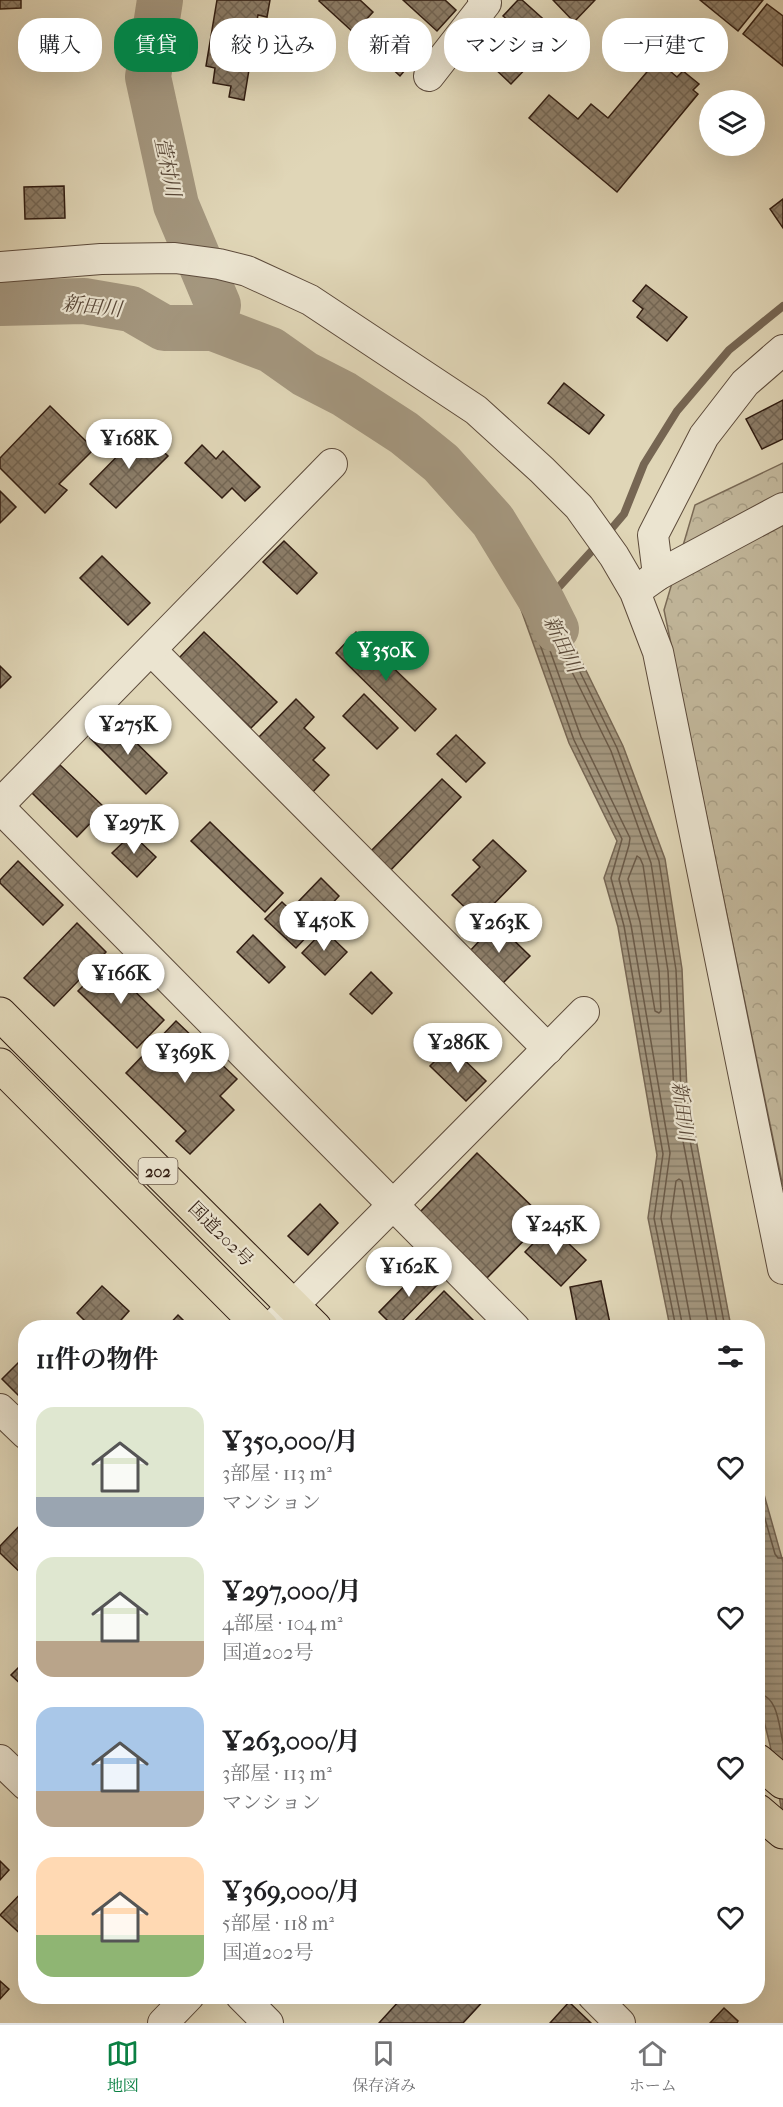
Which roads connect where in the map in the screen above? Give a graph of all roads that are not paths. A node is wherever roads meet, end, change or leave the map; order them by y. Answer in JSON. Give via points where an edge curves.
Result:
{"nodes":[{"id":1,"x":483,"y":0,"type":"edge"},
{"id":2,"x":429,"y":76,"type":"dead end"},
{"id":3,"x":0,"y":267,"type":"edge"},
{"id":4,"x":783,"y":350,"type":"edge"},
{"id":5,"x":332,"y":464,"type":"dead end"},
{"id":6,"x":783,"y":508,"type":"edge"},
{"id":7,"x":647,"y":583,"type":"junction"},
{"id":8,"x":151,"y":650,"type":"junction"},
{"id":9,"x":0,"y":806,"type":"edge"},
{"id":10,"x":584,"y":1012,"type":"dead end"},
{"id":11,"x":0,"y":1014,"type":"edge"},
{"id":12,"x":548,"y":1049,"type":"junction"},
{"id":13,"x":0,"y":1065,"type":"edge"},
{"id":14,"x":395,"y":1205,"type":"junction"},
{"id":15,"x":783,"y":1269,"type":"edge"},
{"id":16,"x":254,"y":1320,"type":"edge"},
{"id":17,"x":293,"y":1320,"type":"edge"},
{"id":18,"x":507,"y":1320,"type":"edge"},
{"id":19,"x":0,"y":1409,"type":"edge"},
{"id":20,"x":18,"y":1426,"type":"edge"},
{"id":21,"x":0,"y":1760,"type":"edge"},
{"id":22,"x":765,"y":1767,"type":"edge"},
{"id":23,"x":18,"y":1777,"type":"edge"},
{"id":24,"x":783,"y":1782,"type":"edge"},
{"id":25,"x":765,"y":1817,"type":"edge"},
{"id":26,"x":783,"y":1832,"type":"edge"},
{"id":27,"x":181,"y":2004,"type":"edge"},
{"id":28,"x":249,"y":2004,"type":"edge"},
{"id":29,"x":602,"y":2004,"type":"edge"},
{"id":30,"x":163,"y":2023,"type":"edge"},
{"id":31,"x":268,"y":2023,"type":"edge"},
{"id":32,"x":620,"y":2023,"type":"edge"}],
"edges":[{"from":1,"to":2,"type":"street","via":[[486,3]]},
{"from":3,"to":7,"type":"street","via":[[175,258],[247,271],[310,300],[476,410],[579,507],[614,556]]},
{"from":4,"to":7,"type":"street","via":[[745,383],[704,436],[652,535]]},
{"from":5,"to":8,"type":"street"},
{"from":6,"to":7,"type":"street"},
{"from":7,"to":15,"type":"street"},
{"from":8,"to":9,"type":"street"},
{"from":8,"to":12,"type":"street"},
{"from":9,"to":14,"type":"street"},
{"from":10,"to":12,"type":"street"},
{"from":11,"to":17,"type":"highway","name":"国道202号","number":"202"},
{"from":12,"to":14,"type":"street"},
{"from":13,"to":16,"type":"highway","name":"国道202号","number":"202"},
{"from":14,"to":17,"type":"street"},
{"from":14,"to":18,"type":"street"},
{"from":19,"to":20,"type":"street"},
{"from":21,"to":23,"type":"street"},
{"from":22,"to":24,"type":"highway"},
{"from":25,"to":26,"type":"highway"},
{"from":27,"to":30,"type":"street"},
{"from":28,"to":31,"type":"street"},
{"from":29,"to":32,"type":"street"}]}
